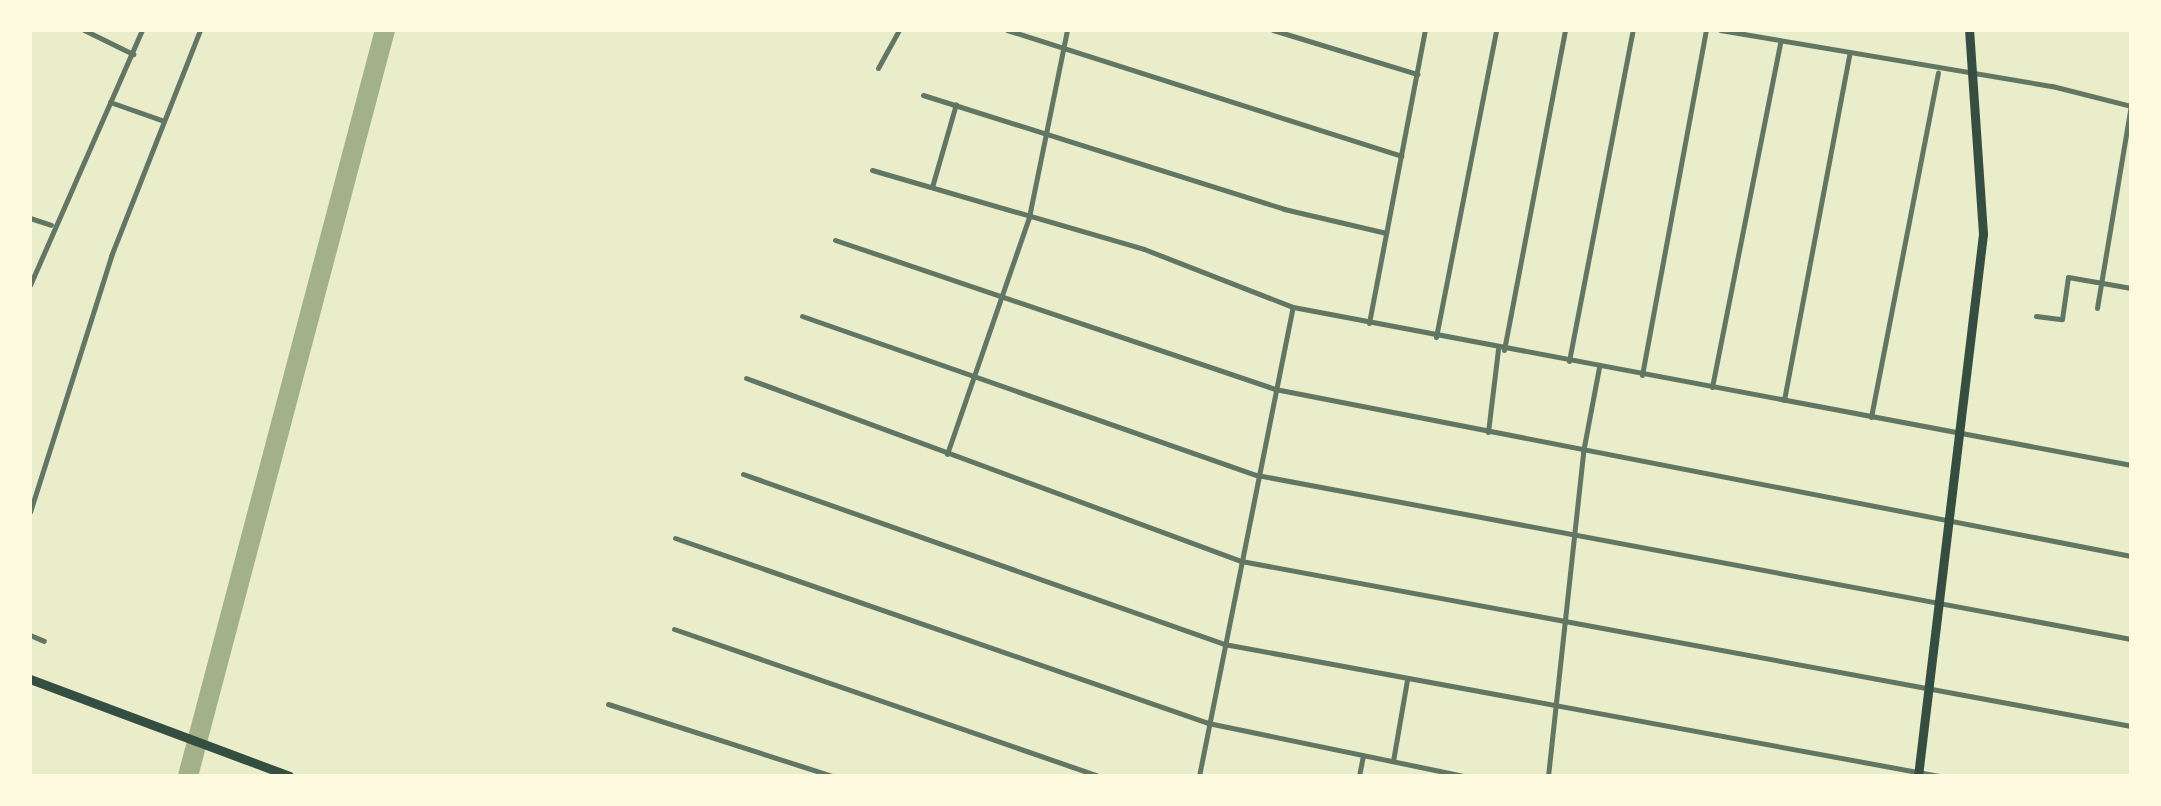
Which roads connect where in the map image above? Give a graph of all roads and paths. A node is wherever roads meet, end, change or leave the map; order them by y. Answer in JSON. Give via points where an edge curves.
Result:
{"nodes":[{"id":1,"x":84,"y":30,"type":"edge"},
{"id":2,"x":142,"y":30,"type":"edge"},
{"id":3,"x":200,"y":30,"type":"edge"},
{"id":4,"x":899,"y":30,"type":"edge"},
{"id":5,"x":1007,"y":30,"type":"edge"},
{"id":6,"x":1068,"y":30,"type":"edge"},
{"id":7,"x":1274,"y":30,"type":"edge"},
{"id":8,"x":1425,"y":30,"type":"edge"},
{"id":9,"x":1496,"y":30,"type":"edge"},
{"id":10,"x":1564,"y":30,"type":"edge"},
{"id":11,"x":1633,"y":30,"type":"edge"},
{"id":12,"x":1706,"y":30,"type":"edge"},
{"id":13,"x":1720,"y":30,"type":"edge"},
{"id":14,"x":1969,"y":30,"type":"edge"},
{"id":15,"x":1780,"y":42,"type":"junction"},
{"id":16,"x":1064,"y":48,"type":"junction"},
{"id":17,"x":133,"y":54,"type":"junction"},
{"id":18,"x":1849,"y":55,"type":"junction"},
{"id":19,"x":878,"y":68,"type":"dead end"},
{"id":20,"x":1938,"y":71,"type":"junction"},
{"id":21,"x":1417,"y":74,"type":"junction"},
{"id":22,"x":1972,"y":74,"type":"junction"},
{"id":23,"x":923,"y":95,"type":"dead end"},
{"id":24,"x":110,"y":102,"type":"junction"},
{"id":25,"x":956,"y":104,"type":"junction"},
{"id":26,"x":2131,"y":106,"type":"edge"},
{"id":27,"x":164,"y":121,"type":"junction"},
{"id":28,"x":1048,"y":131,"type":"junction"},
{"id":29,"x":1401,"y":156,"type":"junction"},
{"id":30,"x":872,"y":170,"type":"dead end"},
{"id":31,"x":932,"y":188,"type":"junction"},
{"id":32,"x":1029,"y":217,"type":"junction"},
{"id":33,"x":30,"y":218,"type":"edge"},
{"id":34,"x":52,"y":226,"type":"junction"},
{"id":35,"x":1386,"y":233,"type":"junction"},
{"id":36,"x":834,"y":240,"type":"dead end"},
{"id":37,"x":2101,"y":283,"type":"junction"},
{"id":38,"x":30,"y":285,"type":"edge"},
{"id":39,"x":2131,"y":288,"type":"edge"},
{"id":40,"x":1000,"y":299,"type":"junction"},
{"id":41,"x":1293,"y":307,"type":"junction"},
{"id":42,"x":2097,"y":308,"type":"dead end"},
{"id":43,"x":802,"y":316,"type":"dead end"},
{"id":44,"x":2036,"y":316,"type":"dead end"},
{"id":45,"x":1369,"y":323,"type":"junction"},
{"id":46,"x":1436,"y":337,"type":"junction"},
{"id":47,"x":1501,"y":350,"type":"junction"},
{"id":48,"x":1569,"y":361,"type":"junction"},
{"id":49,"x":1599,"y":366,"type":"junction"},
{"id":50,"x":1642,"y":375,"type":"junction"},
{"id":51,"x":973,"y":376,"type":"junction"},
{"id":52,"x":746,"y":378,"type":"dead end"},
{"id":53,"x":1712,"y":387,"type":"junction"},
{"id":54,"x":1276,"y":389,"type":"junction"},
{"id":55,"x":1784,"y":400,"type":"junction"},
{"id":56,"x":1871,"y":417,"type":"junction"},
{"id":57,"x":1488,"y":432,"type":"junction"},
{"id":58,"x":1961,"y":432,"type":"junction"},
{"id":59,"x":1583,"y":452,"type":"junction"},
{"id":60,"x":946,"y":454,"type":"junction"},
{"id":61,"x":2131,"y":465,"type":"edge"},
{"id":62,"x":743,"y":474,"type":"dead end"},
{"id":63,"x":1258,"y":476,"type":"junction"},
{"id":64,"x":30,"y":512,"type":"edge"},
{"id":65,"x":1951,"y":520,"type":"junction"},
{"id":66,"x":1574,"y":536,"type":"junction"},
{"id":67,"x":676,"y":538,"type":"dead end"},
{"id":68,"x":2131,"y":556,"type":"edge"},
{"id":69,"x":1241,"y":561,"type":"junction"},
{"id":70,"x":1940,"y":603,"type":"junction"},
{"id":71,"x":1564,"y":620,"type":"junction"},
{"id":72,"x":674,"y":629,"type":"dead end"},
{"id":73,"x":30,"y":635,"type":"edge"},
{"id":74,"x":2131,"y":639,"type":"edge"},
{"id":75,"x":44,"y":642,"type":"dead end"},
{"id":76,"x":1224,"y":644,"type":"junction"},
{"id":77,"x":30,"y":678,"type":"edge"},
{"id":78,"x":1408,"y":679,"type":"junction"},
{"id":79,"x":1929,"y":688,"type":"junction"},
{"id":80,"x":608,"y":704,"type":"dead end"},
{"id":81,"x":1557,"y":708,"type":"junction"},
{"id":82,"x":1208,"y":723,"type":"junction"},
{"id":83,"x":2131,"y":726,"type":"edge"},
{"id":84,"x":1363,"y":755,"type":"junction"},
{"id":85,"x":1393,"y":761,"type":"junction"},
{"id":86,"x":1425,"y":772,"type":"edge"},
{"id":87,"x":1918,"y":774,"type":"edge"},
{"id":88,"x":289,"y":776,"type":"edge"},
{"id":89,"x":832,"y":776,"type":"edge"},
{"id":90,"x":1098,"y":776,"type":"edge"},
{"id":91,"x":1199,"y":776,"type":"edge"},
{"id":92,"x":1359,"y":776,"type":"edge"},
{"id":93,"x":1464,"y":776,"type":"edge"},
{"id":94,"x":1548,"y":776,"type":"edge"},
{"id":95,"x":1939,"y":776,"type":"edge"}],
"edges":[{"from":1,"to":17,"type":"street"},
{"from":2,"to":17,"type":"street"},
{"from":3,"to":27,"type":"street"},
{"from":4,"to":19,"type":"street"},
{"from":5,"to":16,"type":"street"},
{"from":6,"to":16,"type":"street"},
{"from":7,"to":21,"type":"street"},
{"from":8,"to":21,"type":"street"},
{"from":9,"to":46,"type":"street"},
{"from":10,"to":47,"type":"street"},
{"from":11,"to":48,"type":"street"},
{"from":12,"to":50,"type":"street"},
{"from":13,"to":15,"type":"street"},
{"from":14,"to":22,"type":"main road"},
{"from":15,"to":18,"type":"street"},
{"from":15,"to":53,"type":"street"},
{"from":16,"to":28,"type":"street"},
{"from":16,"to":29,"type":"street"},
{"from":17,"to":24,"type":"street"},
{"from":18,"to":20,"type":"street"},
{"from":18,"to":55,"type":"street"},
{"from":20,"to":22,"type":"street"},
{"from":20,"to":56,"type":"street"},
{"from":21,"to":29,"type":"street"},
{"from":22,"to":26,"type":"street"},
{"from":22,"to":58,"type":"main road","via":[[1983,234]]},
{"from":23,"to":25,"type":"street"},
{"from":24,"to":27,"type":"street"},
{"from":24,"to":34,"type":"street"},
{"from":25,"to":28,"type":"street"},
{"from":25,"to":31,"type":"street"},
{"from":26,"to":37,"type":"street"},
{"from":27,"to":64,"type":"street","via":[[110,256]]},
{"from":28,"to":32,"type":"street"},
{"from":28,"to":35,"type":"street","via":[[1284,209]]},
{"from":29,"to":35,"type":"street"},
{"from":30,"to":31,"type":"street"},
{"from":31,"to":32,"type":"street"},
{"from":32,"to":40,"type":"street"},
{"from":32,"to":41,"type":"street","via":[[1188,264]]},
{"from":33,"to":34,"type":"street"},
{"from":34,"to":38,"type":"street"},
{"from":35,"to":45,"type":"street"},
{"from":36,"to":40,"type":"street"},
{"from":37,"to":39,"type":"street"},
{"from":37,"to":42,"type":"street"},
{"from":37,"to":44,"type":"street","via":[[2068,277],[2062,319]]},
{"from":40,"to":51,"type":"street"},
{"from":40,"to":54,"type":"street"},
{"from":41,"to":45,"type":"street"},
{"from":41,"to":54,"type":"street"},
{"from":43,"to":51,"type":"street"},
{"from":45,"to":46,"type":"street"},
{"from":46,"to":47,"type":"street"},
{"from":47,"to":48,"type":"street"},
{"from":47,"to":57,"type":"street"},
{"from":48,"to":49,"type":"street"},
{"from":49,"to":50,"type":"street"},
{"from":49,"to":59,"type":"street"},
{"from":50,"to":53,"type":"street"},
{"from":51,"to":60,"type":"street"},
{"from":51,"to":63,"type":"street"},
{"from":52,"to":60,"type":"street"},
{"from":53,"to":55,"type":"street"},
{"from":54,"to":57,"type":"street"},
{"from":54,"to":63,"type":"street"},
{"from":55,"to":56,"type":"street"},
{"from":56,"to":58,"type":"street"},
{"from":57,"to":59,"type":"street"},
{"from":58,"to":61,"type":"street"},
{"from":58,"to":65,"type":"main road"},
{"from":59,"to":65,"type":"street"},
{"from":59,"to":66,"type":"street"},
{"from":60,"to":69,"type":"street"},
{"from":62,"to":76,"type":"street"},
{"from":63,"to":66,"type":"street"},
{"from":63,"to":69,"type":"street"},
{"from":65,"to":68,"type":"street"},
{"from":65,"to":70,"type":"main road"},
{"from":66,"to":70,"type":"street"},
{"from":66,"to":71,"type":"street"},
{"from":67,"to":82,"type":"street"},
{"from":69,"to":71,"type":"street"},
{"from":69,"to":76,"type":"street"},
{"from":70,"to":74,"type":"street"},
{"from":70,"to":79,"type":"main road"},
{"from":71,"to":79,"type":"street"},
{"from":71,"to":81,"type":"street"},
{"from":72,"to":90,"type":"street"},
{"from":73,"to":75,"type":"street"},
{"from":76,"to":78,"type":"street"},
{"from":76,"to":82,"type":"street"},
{"from":77,"to":88,"type":"main road"},
{"from":78,"to":81,"type":"street"},
{"from":78,"to":85,"type":"street"},
{"from":79,"to":83,"type":"street"},
{"from":79,"to":87,"type":"main road"},
{"from":80,"to":89,"type":"street"},
{"from":81,"to":87,"type":"street"},
{"from":81,"to":94,"type":"street"},
{"from":82,"to":84,"type":"street"},
{"from":82,"to":91,"type":"street"},
{"from":84,"to":85,"type":"street"},
{"from":84,"to":92,"type":"street"},
{"from":85,"to":86,"type":"street"},
{"from":86,"to":93,"type":"street"},
{"from":87,"to":95,"type":"street"}]}
